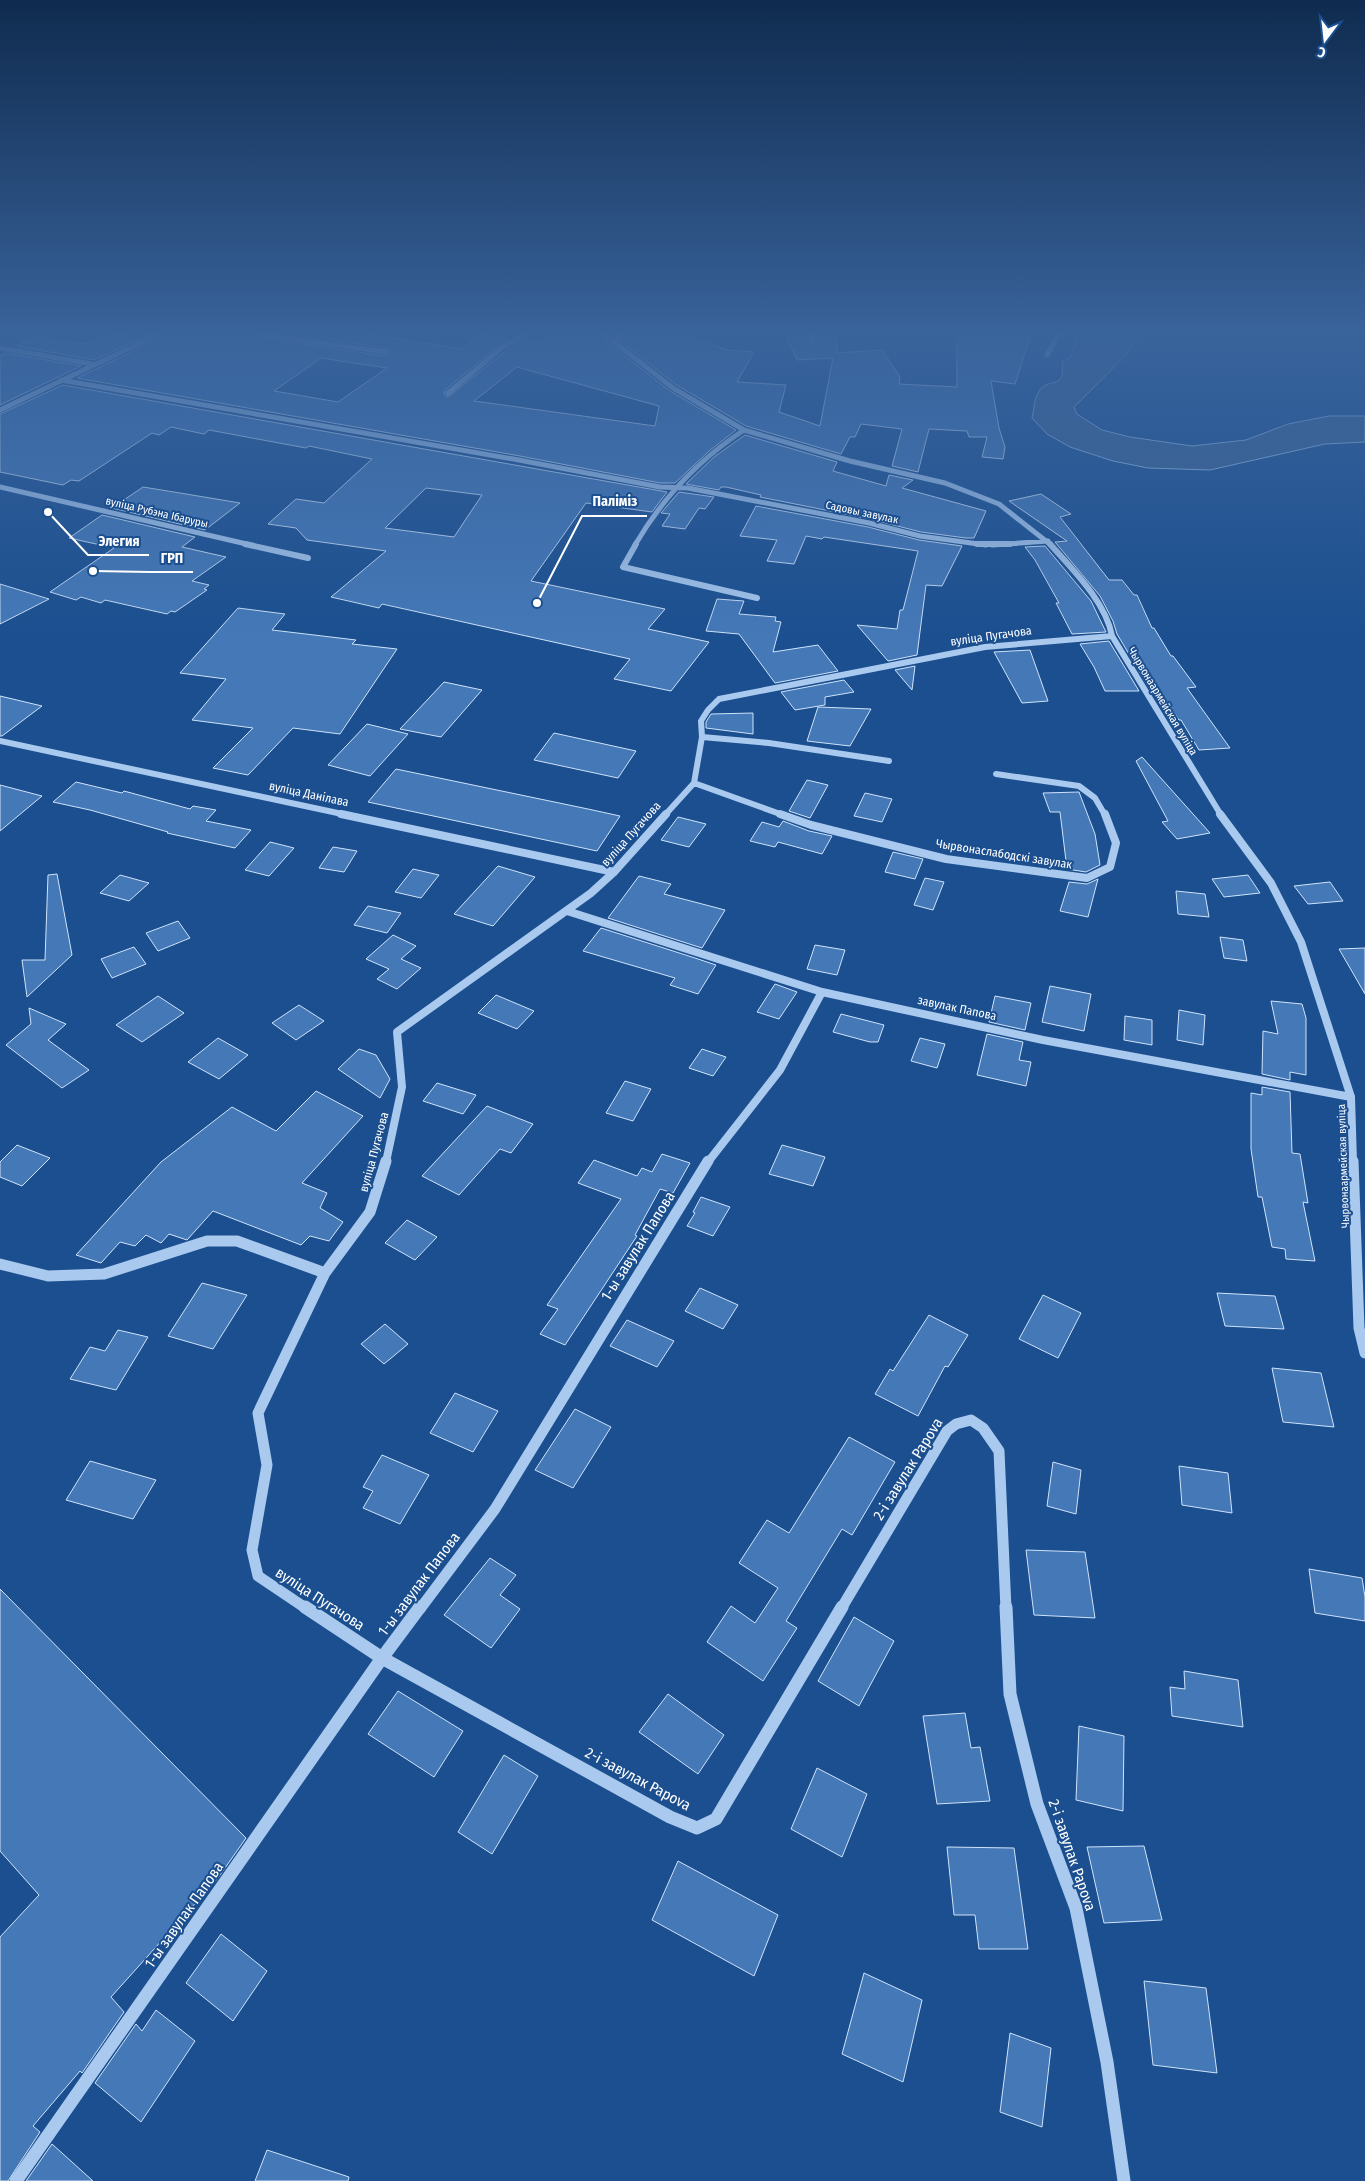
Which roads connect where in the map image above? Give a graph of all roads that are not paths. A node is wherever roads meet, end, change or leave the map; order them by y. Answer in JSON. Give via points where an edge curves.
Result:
{"nodes":[{"id":1,"x":383,"y":436,"type":"edge"},
{"id":2,"x":736,"y":436,"type":"edge"},
{"id":3,"x":764,"y":436,"type":"edge"},
{"id":4,"x":0,"y":487,"type":"edge"},
{"id":5,"x":673,"y":489,"type":"junction"},
{"id":6,"x":1048,"y":540,"type":"junction"},
{"id":7,"x":308,"y":558,"type":"dead end"},
{"id":8,"x":757,"y":598,"type":"dead end"},
{"id":9,"x":1112,"y":636,"type":"junction"},
{"id":10,"x":702,"y":738,"type":"junction"},
{"id":11,"x":0,"y":741,"type":"edge"},
{"id":12,"x":889,"y":761,"type":"dead end"},
{"id":13,"x":996,"y":774,"type":"dead end"},
{"id":14,"x":694,"y":783,"type":"junction"},
{"id":15,"x":614,"y":872,"type":"junction"},
{"id":16,"x":567,"y":911,"type":"junction"},
{"id":17,"x":822,"y":992,"type":"junction"},
{"id":18,"x":1351,"y":1097,"type":"junction"},
{"id":19,"x":0,"y":1264,"type":"edge"},
{"id":20,"x":325,"y":1273,"type":"junction"},
{"id":21,"x":1365,"y":1353,"type":"edge"},
{"id":22,"x":382,"y":1658,"type":"junction"},
{"id":23,"x":16,"y":2181,"type":"edge"},
{"id":24,"x":1124,"y":2181,"type":"edge"}],
"edges":[{"from":1,"to":5,"type":"street","name":"Садовы завулак"},
{"from":2,"to":5,"type":"street","via":[[701,461]]},
{"from":3,"to":6,"type":"street","name":"Чырвонаармейская вуліца","via":[[850,461],[945,483],[999,504]]},
{"from":4,"to":7,"type":"street","name":"вуліца Рубэна Ібаруры"},
{"from":5,"to":6,"type":"street","name":"Садовы завулак","via":[[688,488],[920,536],[988,545]]},
{"from":5,"to":8,"type":"street","via":[[644,528],[623,568]]},
{"from":6,"to":9,"type":"street","name":"Чырвонаармейская вуліца","via":[[1087,586],[1110,624]]},
{"from":9,"to":10,"type":"street","name":"вуліца Пугачова","via":[[985,647],[719,699],[701,722]]},
{"from":9,"to":18,"type":"street","name":"Чырвонаармейская вуліца","via":[[1220,815],[1271,883],[1301,942]]},
{"from":10,"to":12,"type":"street","via":[[769,743]]},
{"from":10,"to":14,"type":"street","name":"вуліца Пугачова"},
{"from":11,"to":15,"type":"street","name":"вуліца Данілава"},
{"from":13,"to":14,"type":"street","name":"Чырвонаслабодскі завулак","via":[[1079,786],[1095,798],[1116,843],[1110,867],[1087,878],[946,859],[811,825]]},
{"from":14,"to":15,"type":"street","name":"вуліца Пугачова"},
{"from":15,"to":16,"type":"street","name":"вуліца Пугачова"},
{"from":16,"to":17,"type":"street","name":"завулак Папова"},
{"from":16,"to":20,"type":"street","name":"вуліца Пугачова","via":[[397,1032],[402,1087],[390,1150],[370,1212]]},
{"from":17,"to":18,"type":"street","name":"завулак Папова","via":[[1042,1040]]},
{"from":17,"to":22,"type":"street","name":"1-ы завулак Папова","via":[[780,1070],[709,1160],[495,1508]]},
{"from":18,"to":21,"type":"street","name":"Чырвонаармейская вуліца","via":[[1359,1328]]},
{"from":19,"to":20,"type":"street","via":[[48,1276],[104,1274],[207,1241],[237,1241]]},
{"from":20,"to":22,"type":"street","name":"вуліца Пугачова","via":[[258,1413],[267,1465],[252,1550],[258,1576]]},
{"from":22,"to":23,"type":"street","name":"1-ы завулак Папова"},
{"from":22,"to":24,"type":"street","name":"2-і завулак Papova","via":[[670,1817],[697,1828],[716,1819],[948,1431],[958,1421],[971,1420],[984,1427],[998,1451],[1010,1694],[1036,1804],[1076,1908],[1106,2062]]}]}
